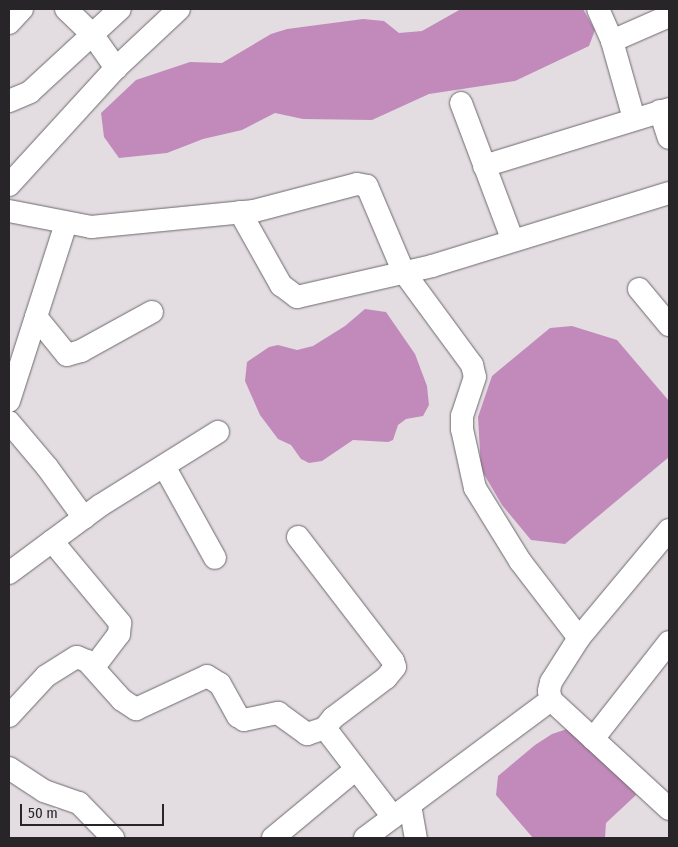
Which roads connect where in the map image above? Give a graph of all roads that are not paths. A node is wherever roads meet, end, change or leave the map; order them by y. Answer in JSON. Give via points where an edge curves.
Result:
{"nodes":[{"id":1,"x":22,"y":9,"type":"edge"},
{"id":2,"x":66,"y":9,"type":"edge"},
{"id":3,"x":120,"y":9,"type":"edge"},
{"id":4,"x":178,"y":9,"type":"edge"},
{"id":5,"x":598,"y":9,"type":"edge"},
{"id":6,"x":669,"y":16,"type":"edge"},
{"id":7,"x":9,"y":23,"type":"edge"},
{"id":8,"x":92,"y":34,"type":"junction"},
{"id":9,"x":612,"y":41,"type":"junction"},
{"id":10,"x":116,"y":68,"type":"junction"},
{"id":11,"x":9,"y":101,"type":"edge"},
{"id":12,"x":461,"y":104,"type":"dead end"},
{"id":13,"x":665,"y":110,"type":"edge"},
{"id":14,"x":634,"y":119,"type":"junction"},
{"id":15,"x":669,"y":138,"type":"edge"},
{"id":16,"x":484,"y":166,"type":"junction"},
{"id":17,"x":9,"y":186,"type":"edge"},
{"id":18,"x":669,"y":193,"type":"edge"},
{"id":19,"x":9,"y":211,"type":"edge"},
{"id":20,"x":240,"y":212,"type":"junction"},
{"id":21,"x":66,"y":223,"type":"junction"},
{"id":22,"x":512,"y":239,"type":"junction"},
{"id":23,"x":403,"y":271,"type":"junction"},
{"id":24,"x":639,"y":288,"type":"dead end"},
{"id":25,"x":152,"y":312,"type":"dead end"},
{"id":26,"x":36,"y":317,"type":"junction"},
{"id":27,"x":669,"y":325,"type":"edge"},
{"id":28,"x":9,"y":401,"type":"edge"},
{"id":29,"x":9,"y":422,"type":"edge"},
{"id":30,"x":218,"y":432,"type":"dead end"},
{"id":31,"x":164,"y":466,"type":"junction"},
{"id":32,"x":84,"y":518,"type":"junction"},
{"id":33,"x":669,"y":530,"type":"edge"},
{"id":34,"x":298,"y":537,"type":"dead end"},
{"id":35,"x":52,"y":541,"type":"junction"},
{"id":36,"x":215,"y":558,"type":"dead end"},
{"id":37,"x":9,"y":572,"type":"edge"},
{"id":38,"x":579,"y":638,"type":"junction"},
{"id":39,"x":669,"y":642,"type":"edge"},
{"id":40,"x":94,"y":667,"type":"junction"},
{"id":41,"x":551,"y":700,"type":"junction"},
{"id":42,"x":9,"y":716,"type":"edge"},
{"id":43,"x":325,"y":728,"type":"junction"},
{"id":44,"x":593,"y":739,"type":"junction"},
{"id":45,"x":9,"y":768,"type":"edge"},
{"id":46,"x":355,"y":770,"type":"junction"},
{"id":47,"x":669,"y":809,"type":"edge"},
{"id":48,"x":402,"y":811,"type":"junction"},
{"id":49,"x":113,"y":838,"type":"edge"},
{"id":50,"x":273,"y":838,"type":"edge"},
{"id":51,"x":365,"y":838,"type":"edge"},
{"id":52,"x":416,"y":838,"type":"edge"}],
"edges":[{"from":1,"to":7,"type":"street"},
{"from":2,"to":8,"type":"street"},
{"from":3,"to":8,"type":"street"},
{"from":4,"to":10,"type":"street"},
{"from":5,"to":9,"type":"street"},
{"from":6,"to":9,"type":"street"},
{"from":8,"to":10,"type":"street"},
{"from":8,"to":11,"type":"street","via":[[30,92]]},
{"from":9,"to":14,"type":"street"},
{"from":10,"to":17,"type":"street"},
{"from":12,"to":16,"type":"street"},
{"from":13,"to":14,"type":"street"},
{"from":13,"to":15,"type":"street"},
{"from":14,"to":16,"type":"street"},
{"from":16,"to":22,"type":"street"},
{"from":18,"to":22,"type":"street"},
{"from":19,"to":21,"type":"street"},
{"from":20,"to":21,"type":"street","via":[[91,226]]},
{"from":20,"to":23,"type":"street","via":[[282,285],[292,296]]},
{"from":20,"to":23,"type":"street","via":[[363,184],[371,191]]},
{"from":21,"to":26,"type":"street"},
{"from":22,"to":23,"type":"street","via":[[432,266]]},
{"from":23,"to":38,"type":"street","via":[[472,365],[475,377],[462,416],[462,428],[469,473],[483,505],[520,561]]},
{"from":24,"to":27,"type":"street"},
{"from":25,"to":26,"type":"street","via":[[81,351],[67,355]]},
{"from":26,"to":28,"type":"street"},
{"from":29,"to":32,"type":"street","via":[[48,467]]},
{"from":30,"to":31,"type":"street"},
{"from":31,"to":32,"type":"street"},
{"from":31,"to":36,"type":"street"},
{"from":32,"to":35,"type":"street"},
{"from":33,"to":38,"type":"street"},
{"from":34,"to":43,"type":"street","via":[[342,591],[395,667]]},
{"from":35,"to":37,"type":"street"},
{"from":35,"to":40,"type":"street","via":[[120,623],[118,634]]},
{"from":38,"to":41,"type":"street","via":[[551,682]]},
{"from":39,"to":44,"type":"street"},
{"from":40,"to":42,"type":"street","via":[[82,658],[72,658],[46,676]]},
{"from":40,"to":43,"type":"street","via":[[122,700],[136,709],[207,676],[220,684],[238,716],[244,720],[278,713],[307,734]]},
{"from":41,"to":44,"type":"street"},
{"from":41,"to":48,"type":"street"},
{"from":43,"to":46,"type":"street"},
{"from":44,"to":47,"type":"street"},
{"from":45,"to":49,"type":"street","via":[[44,791],[79,803]]},
{"from":46,"to":48,"type":"street"},
{"from":46,"to":50,"type":"street"},
{"from":48,"to":51,"type":"street"},
{"from":48,"to":52,"type":"street"}]}
